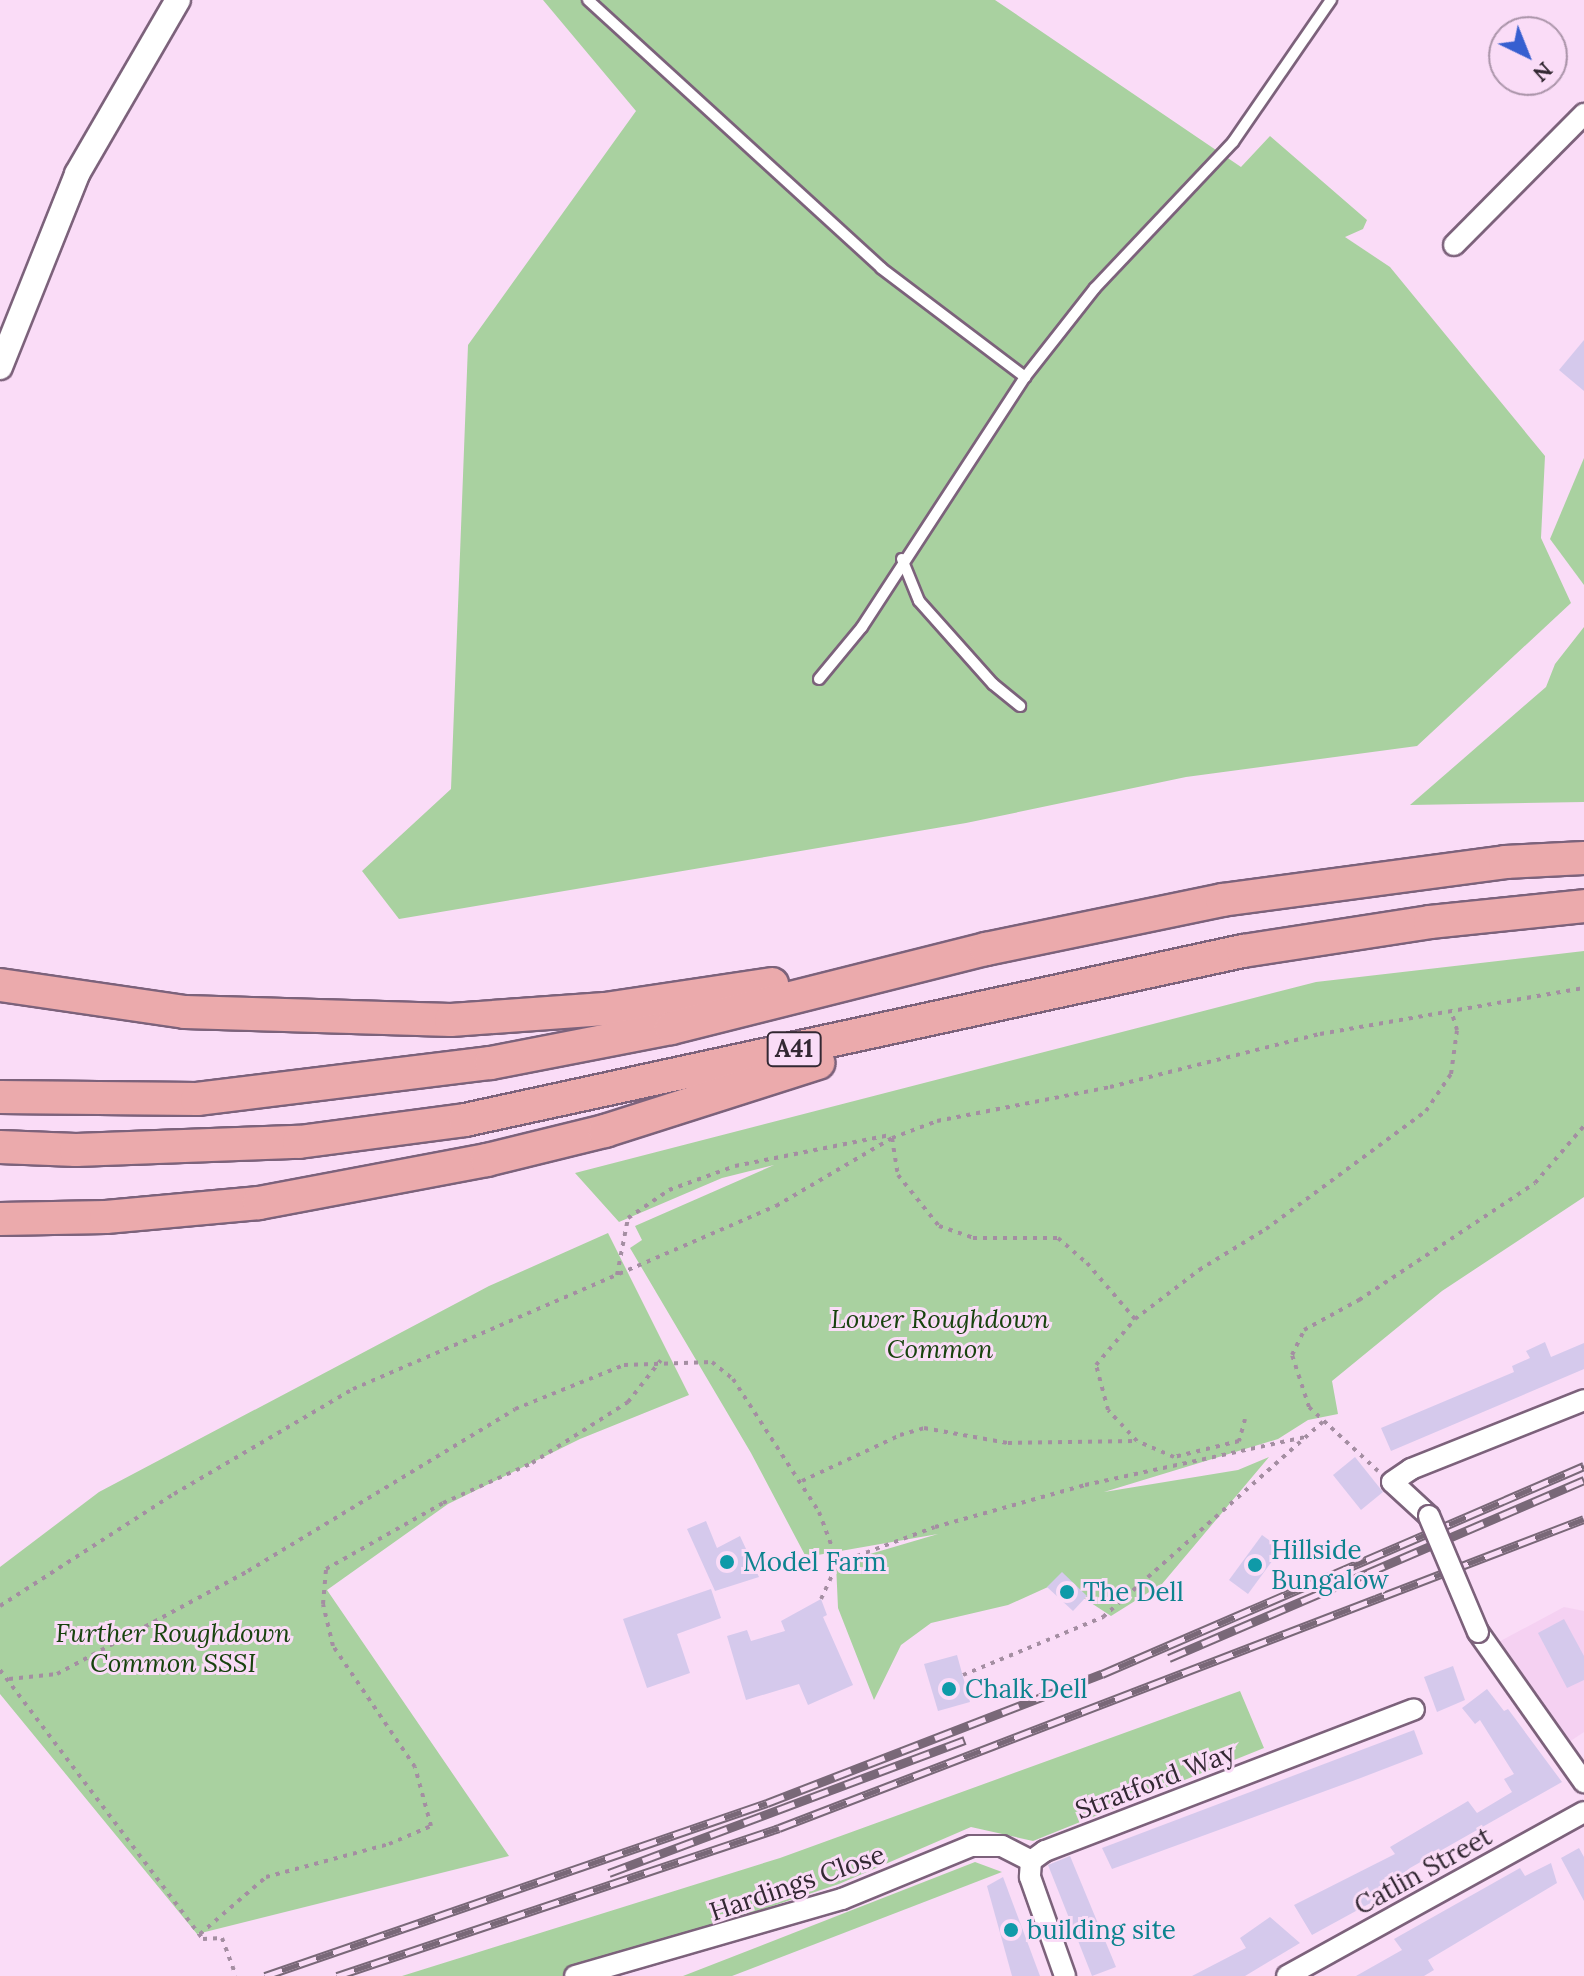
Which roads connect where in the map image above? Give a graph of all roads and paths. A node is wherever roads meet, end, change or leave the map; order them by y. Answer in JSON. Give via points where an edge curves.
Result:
{"nodes":[{"id":1,"x":178,"y":0,"type":"edge"},
{"id":2,"x":588,"y":0,"type":"edge"},
{"id":3,"x":1331,"y":0,"type":"edge"},
{"id":4,"x":1584,"y":114,"type":"edge"},
{"id":5,"x":1454,"y":245,"type":"dead end"},
{"id":6,"x":0,"y":367,"type":"edge"},
{"id":7,"x":1025,"y":377,"type":"junction"},
{"id":8,"x":902,"y":559,"type":"junction"},
{"id":9,"x":819,"y":679,"type":"dead end"},
{"id":10,"x":1020,"y":706,"type":"dead end"},
{"id":11,"x":1584,"y":858,"type":"edge"},
{"id":12,"x":1584,"y":906,"type":"edge"},
{"id":13,"x":883,"y":975,"type":"junction"},
{"id":14,"x":0,"y":985,"type":"edge"},
{"id":15,"x":1584,"y":988,"type":"edge"},
{"id":16,"x":1451,"y":1010,"type":"junction"},
{"id":17,"x":901,"y":1025,"type":"junction"},
{"id":18,"x":0,"y":1097,"type":"edge"},
{"id":19,"x":1584,"y":1126,"type":"edge"},
{"id":20,"x":891,"y":1136,"type":"junction"},
{"id":21,"x":0,"y":1147,"type":"edge"},
{"id":22,"x":0,"y":1219,"type":"edge"},
{"id":23,"x":617,"y":1275,"type":"junction"},
{"id":24,"x":1135,"y":1319,"type":"junction"},
{"id":25,"x":661,"y":1360,"type":"junction"},
{"id":26,"x":1584,"y":1400,"type":"edge"},
{"id":27,"x":1245,"y":1419,"type":"dead end"},
{"id":28,"x":1323,"y":1422,"type":"junction"},
{"id":29,"x":1306,"y":1437,"type":"junction"},
{"id":30,"x":1137,"y":1441,"type":"junction"},
{"id":31,"x":802,"y":1481,"type":"junction"},
{"id":32,"x":1392,"y":1482,"type":"junction"},
{"id":33,"x":838,"y":1563,"type":"junction"},
{"id":34,"x":821,"y":1599,"type":"dead end"},
{"id":35,"x":0,"y":1606,"type":"edge"},
{"id":36,"x":0,"y":1670,"type":"edge"},
{"id":37,"x":963,"y":1675,"type":"dead end"},
{"id":38,"x":9,"y":1679,"type":"junction"},
{"id":39,"x":1414,"y":1709,"type":"dead end"},
{"id":40,"x":1584,"y":1782,"type":"edge"},
{"id":41,"x":1584,"y":1812,"type":"edge"},
{"id":42,"x":1031,"y":1861,"type":"junction"},
{"id":43,"x":200,"y":1934,"type":"dead end"},
{"id":44,"x":236,"y":1976,"type":"edge"},
{"id":45,"x":575,"y":1976,"type":"edge"},
{"id":46,"x":1065,"y":1976,"type":"edge"},
{"id":47,"x":1287,"y":1976,"type":"edge"}],
"edges":[{"from":1,"to":6,"type":"street","via":[[77,174]]},
{"from":2,"to":7,"type":"lane","via":[[881,268]]},
{"from":3,"to":7,"type":"lane","via":[[1233,142],[1095,288]]},
{"from":4,"to":5,"type":"street"},
{"from":7,"to":8,"type":"lane"},
{"from":8,"to":9,"type":"lane","via":[[862,627]]},
{"from":8,"to":10,"type":"lane","via":[[919,601],[993,684]]},
{"from":11,"to":13,"type":"highway","number":"A41","via":[[1505,862],[1222,900]]},
{"from":12,"to":17,"type":"highway","number":"A41","via":[[1430,922],[1243,951]]},
{"from":13,"to":14,"type":"highway","via":[[805,979],[605,1009],[451,1020],[185,1012]]},
{"from":13,"to":18,"type":"highway","number":"A41","via":[[671,1028],[475,1066],[197,1099]]},
{"from":15,"to":16,"type":"path"},
{"from":16,"to":20,"type":"path","via":[[1320,1034],[1110,1087],[1007,1104]]},
{"from":16,"to":24,"type":"path","via":[[1457,1030],[1451,1074],[1426,1111]]},
{"from":17,"to":21,"type":"highway","number":"A41","via":[[465,1120],[299,1142],[76,1150]]},
{"from":17,"to":22,"type":"highway","via":[[841,1056],[605,1131],[487,1160],[259,1203],[106,1217]]},
{"from":19,"to":28,"type":"path","via":[[1535,1183],[1359,1300],[1304,1330],[1292,1355],[1309,1407]]},
{"from":20,"to":23,"type":"path","via":[[776,1206]]},
{"from":20,"to":23,"type":"path","via":[[735,1166],[669,1190],[628,1218]]},
{"from":20,"to":24,"type":"path","via":[[898,1175],[939,1226],[973,1238],[1058,1238]]},
{"from":23,"to":35,"type":"path","via":[[353,1389],[174,1494]]},
{"from":24,"to":30,"type":"path","via":[[1096,1365],[1108,1410]]},
{"from":25,"to":31,"type":"path","via":[[712,1362],[733,1379]]},
{"from":25,"to":38,"type":"path","via":[[584,1378],[515,1409],[248,1571],[57,1674]]},
{"from":25,"to":43,"type":"path","via":[[628,1402],[532,1463],[443,1503],[326,1569],[323,1604],[333,1646],[415,1767],[431,1826],[389,1844],[266,1877]]},
{"from":26,"to":32,"type":"street","via":[[1411,1469]]},
{"from":27,"to":30,"type":"path","via":[[1239,1441],[1174,1457]]},
{"from":28,"to":29,"type":"path"},
{"from":28,"to":32,"type":"path"},
{"from":29,"to":33,"type":"path","via":[[1085,1485],[935,1527]]},
{"from":29,"to":37,"type":"path","via":[[1103,1617]]},
{"from":30,"to":31,"type":"path","via":[[1008,1443],[924,1428]]},
{"from":31,"to":33,"type":"path"},
{"from":32,"to":40,"type":"street","bridge":true,"via":[[1429,1516],[1478,1632]]},
{"from":33,"to":34,"type":"path"},
{"from":36,"to":38,"type":"path"},
{"from":38,"to":44,"type":"path","via":[[203,1939],[222,1938]]},
{"from":39,"to":42,"type":"street","name":"Stratford Way","via":[[1045,1851]]},
{"from":41,"to":47,"type":"street","name":"Catlin Street"},
{"from":42,"to":45,"type":"street","name":"Hardings Close","via":[[1002,1846],[971,1846],[842,1899]]},
{"from":42,"to":46,"type":"street","via":[[1030,1877]]}]}
